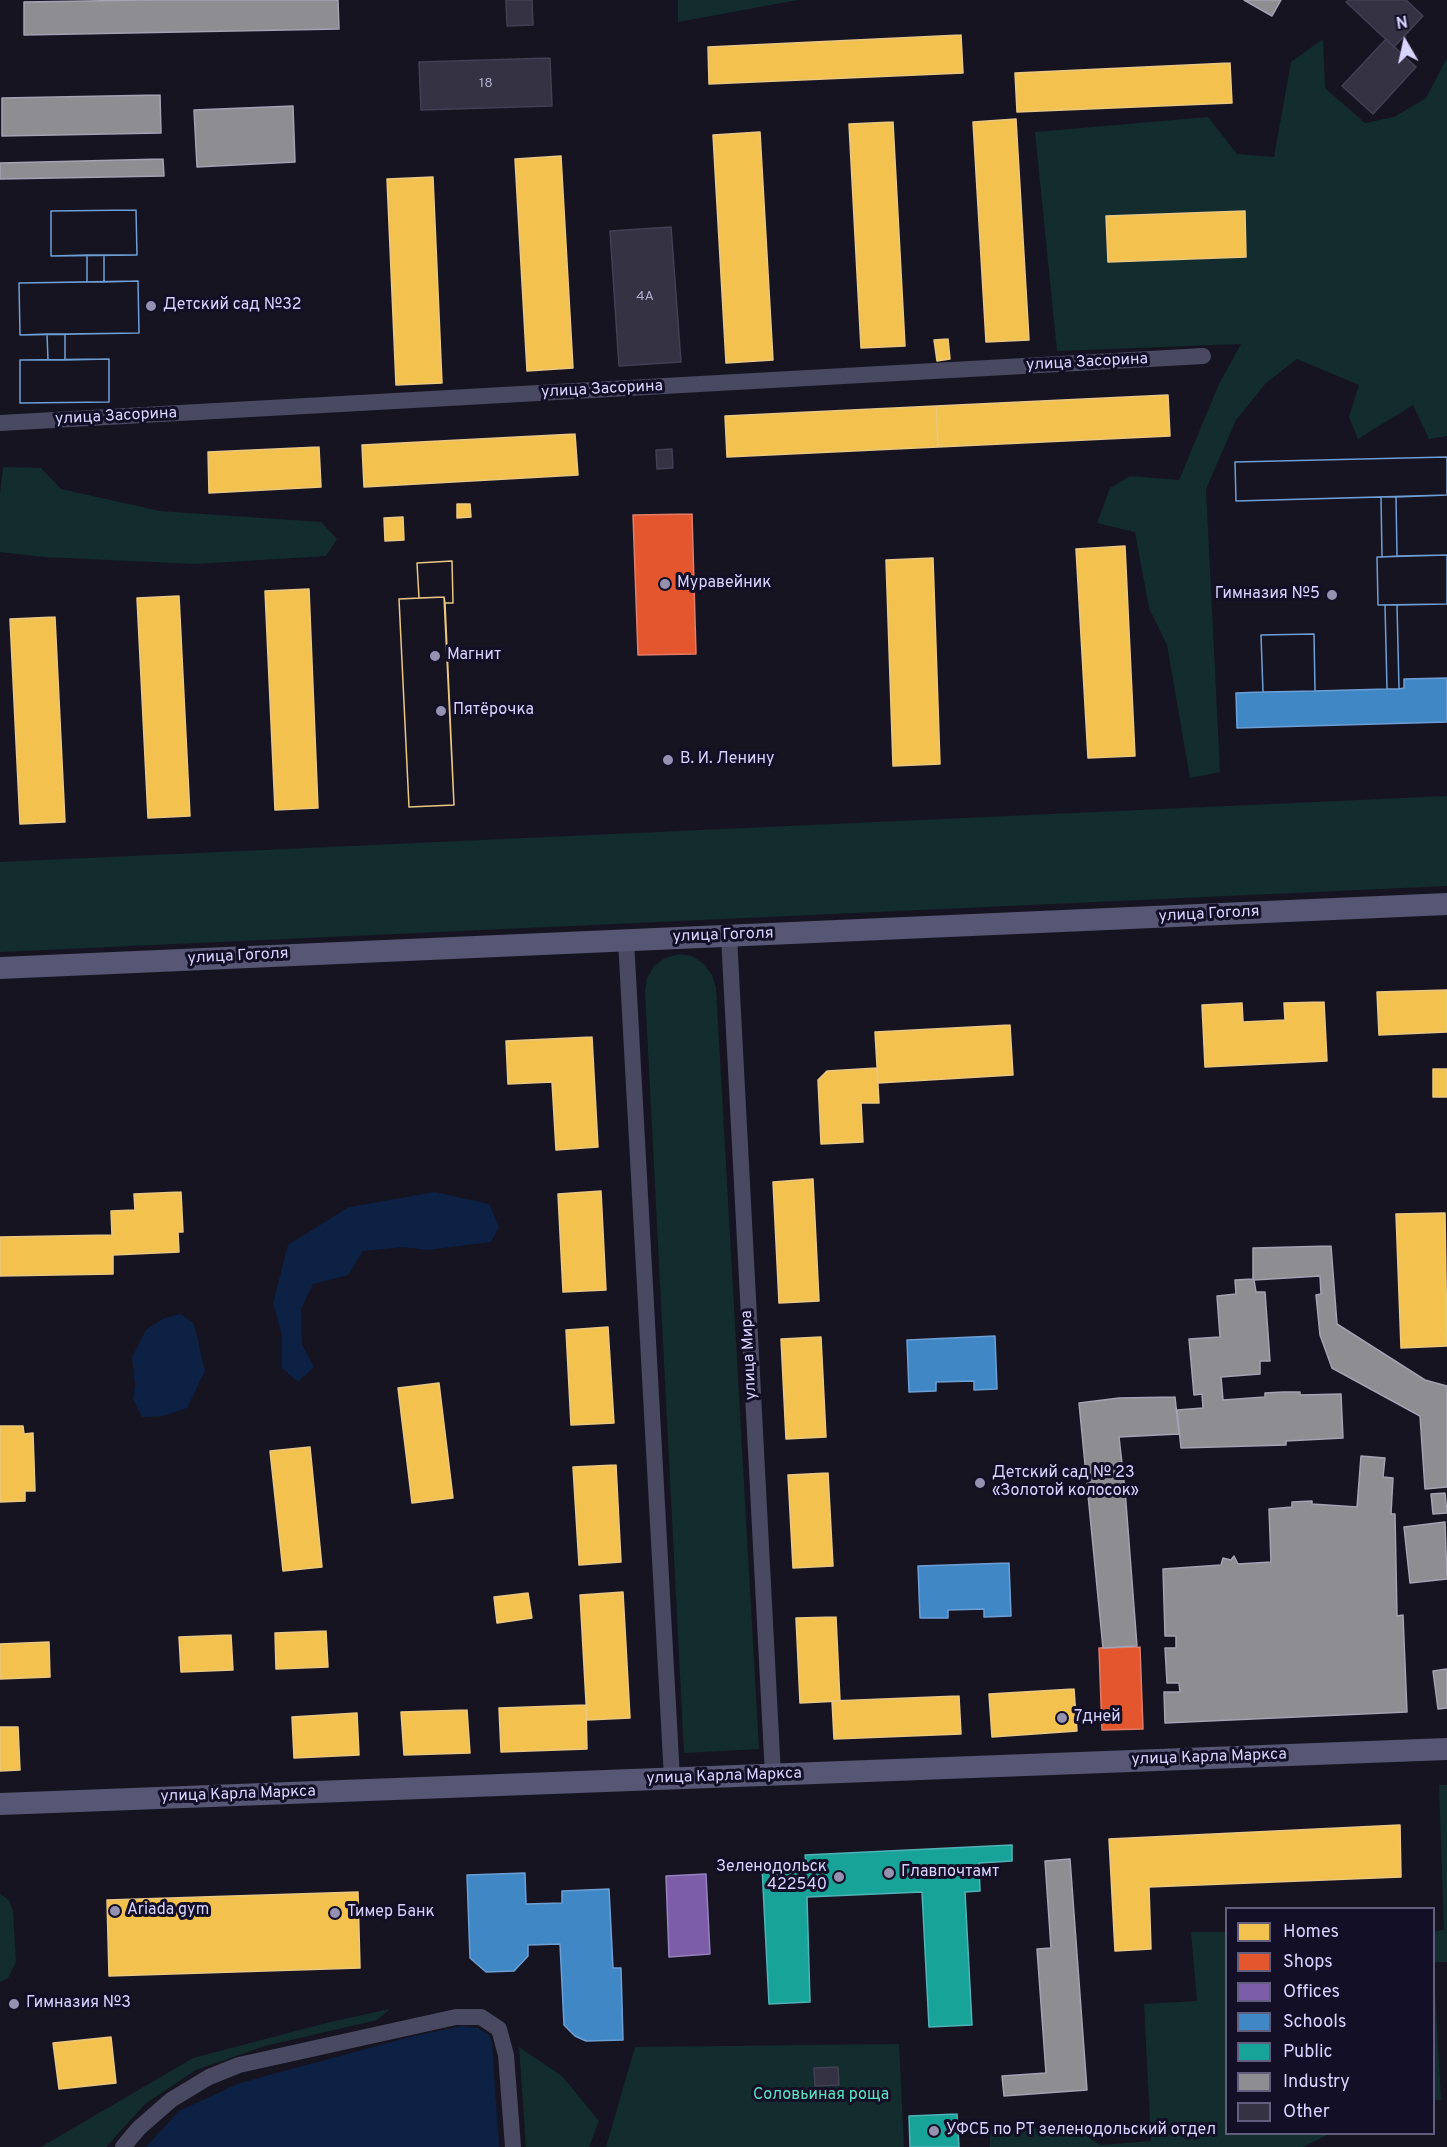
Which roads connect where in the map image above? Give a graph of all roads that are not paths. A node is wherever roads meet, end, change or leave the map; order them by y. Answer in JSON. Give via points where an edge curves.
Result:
{"nodes":[{"id":1,"x":1203,"y":356,"type":"dead end"},
{"id":2,"x":0,"y":423,"type":"edge"},
{"id":3,"x":1447,"y":904,"type":"edge"},
{"id":4,"x":729,"y":936,"type":"junction"},
{"id":5,"x":626,"y":940,"type":"junction"},
{"id":6,"x":0,"y":968,"type":"edge"},
{"id":7,"x":1447,"y":1749,"type":"edge"},
{"id":8,"x":772,"y":1774,"type":"junction"},
{"id":9,"x":672,"y":1778,"type":"junction"},
{"id":10,"x":0,"y":1804,"type":"edge"},
{"id":11,"x":123,"y":2147,"type":"edge"},
{"id":12,"x":513,"y":2147,"type":"edge"}],
"edges":[{"from":1,"to":2,"type":"street","name":"улица Засорина"},
{"from":3,"to":4,"type":"street","name":"улица Гоголя"},
{"from":4,"to":5,"type":"street","name":"улица Гоголя"},
{"from":4,"to":8,"type":"street","name":"улица Мира"},
{"from":5,"to":6,"type":"street","name":"улица Гоголя"},
{"from":5,"to":9,"type":"street"},
{"from":7,"to":8,"type":"street","name":"улица Карла Маркса"},
{"from":8,"to":9,"type":"street","name":"улица Карла Маркса"},
{"from":9,"to":10,"type":"street","name":"улица Карла Маркса"},
{"from":11,"to":12,"type":"street","via":[[171,2100],[239,2065],[456,2017],[481,2017],[499,2029],[506,2055]]}]}
